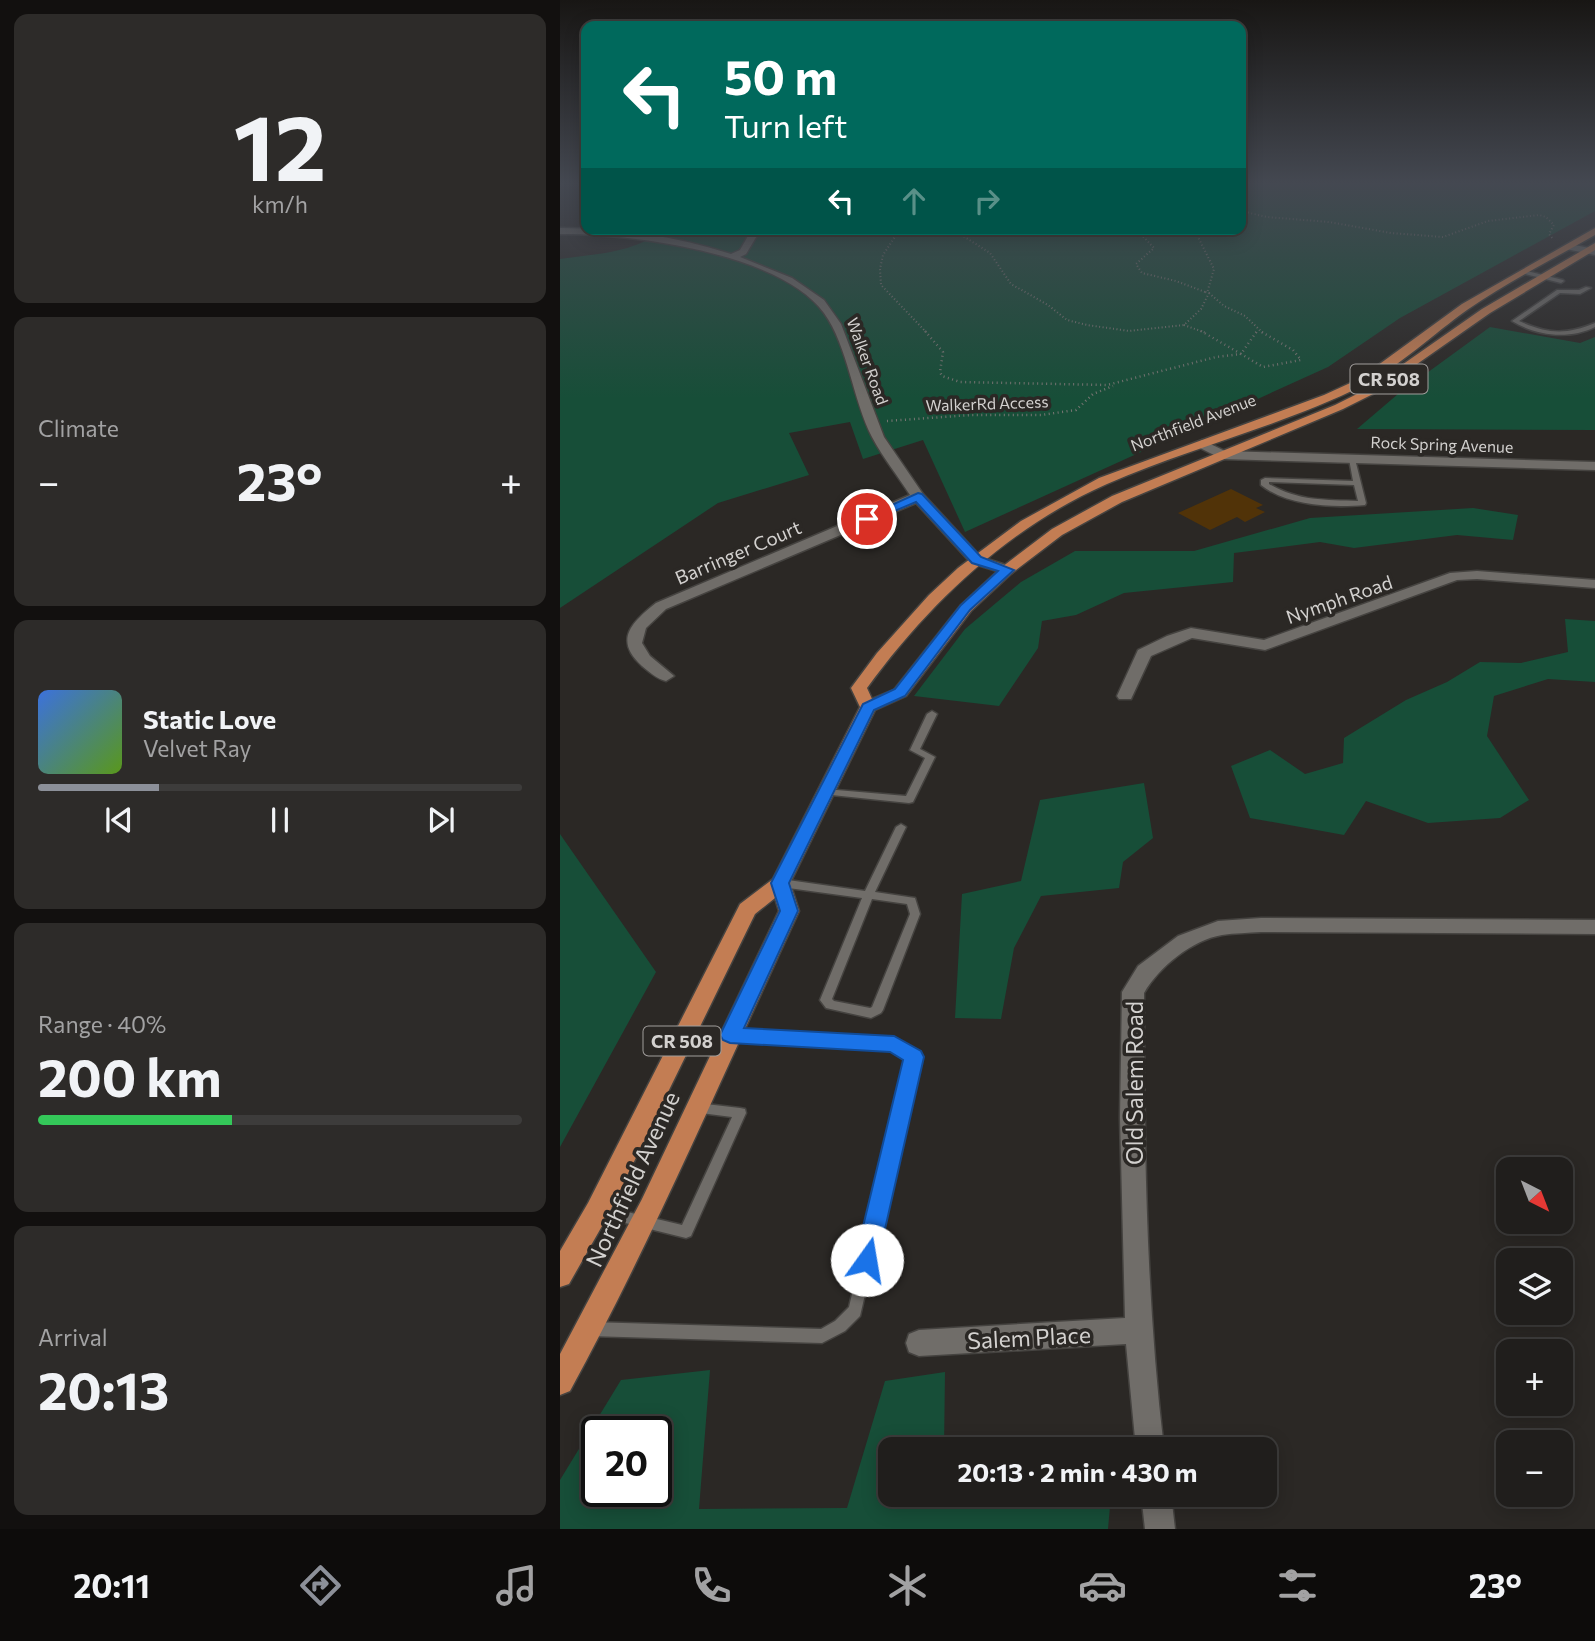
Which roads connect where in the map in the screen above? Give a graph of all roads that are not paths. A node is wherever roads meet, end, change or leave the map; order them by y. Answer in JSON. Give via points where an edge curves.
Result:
{"nodes":[{"id":1,"x":725,"y":254,"type":"edge"},
{"id":2,"x":738,"y":254,"type":"edge"},
{"id":3,"x":1555,"y":254,"type":"edge"},
{"id":4,"x":1584,"y":254,"type":"edge"},
{"id":5,"x":733,"y":257,"type":"junction"},
{"id":6,"x":1523,"y":272,"type":"junction"},
{"id":7,"x":1542,"y":276,"type":"junction"},
{"id":8,"x":1561,"y":281,"type":"dead end"},
{"id":9,"x":1576,"y":285,"type":"dead end"},
{"id":10,"x":1591,"y":289,"type":"edge"},
{"id":11,"x":1595,"y":325,"type":"edge"},
{"id":12,"x":1254,"y":442,"type":"junction"},
{"id":13,"x":1202,"y":444,"type":"junction"},
{"id":14,"x":1222,"y":455,"type":"junction"},
{"id":15,"x":1288,"y":457,"type":"junction"},
{"id":16,"x":1352,"y":459,"type":"junction"},
{"id":17,"x":1594,"y":470,"type":"edge"},
{"id":18,"x":1357,"y":483,"type":"junction"},
{"id":19,"x":918,"y":497,"type":"junction"},
{"id":20,"x":976,"y":560,"type":"junction"},
{"id":21,"x":1007,"y":570,"type":"junction"},
{"id":22,"x":1595,"y":584,"type":"edge"},
{"id":23,"x":666,"y":676,"type":"dead end"},
{"id":24,"x":1125,"y":696,"type":"dead end"},
{"id":25,"x":868,"y":707,"type":"junction"},
{"id":26,"x":932,"y":714,"type":"dead end"},
{"id":27,"x":825,"y":792,"type":"junction"},
{"id":28,"x":901,"y":827,"type":"dead end"},
{"id":29,"x":780,"y":883,"type":"junction"},
{"id":30,"x":868,"y":896,"type":"junction"},
{"id":31,"x":1595,"y":927,"type":"edge"},
{"id":32,"x":730,"y":1035,"type":"junction"},
{"id":33,"x":697,"y":1108,"type":"junction"},
{"id":34,"x":597,"y":1211,"type":"junction"},
{"id":35,"x":645,"y":1221,"type":"junction"},
{"id":36,"x":560,"y":1275,"type":"edge"},
{"id":37,"x":590,"y":1329,"type":"junction"},
{"id":38,"x":1140,"y":1330,"type":"junction"},
{"id":39,"x":919,"y":1343,"type":"dead end"},
{"id":40,"x":560,"y":1381,"type":"edge"},
{"id":41,"x":1149,"y":1437,"type":"edge"},
{"id":42,"x":1157,"y":1507,"type":"edge"},
{"id":43,"x":1160,"y":1529,"type":"edge"}],
"edges":[{"from":1,"to":5,"type":"street","name":"Walker Road"},
{"from":2,"to":5,"type":"street"},
{"from":3,"to":6,"type":"main road","name":"Northfield Avenue","number":"CR 508"},
{"from":4,"to":7,"type":"main road","number":"CR 508"},
{"from":5,"to":19,"type":"street","name":"Walker Road","via":[[797,283],[828,309],[878,437]]},
{"from":6,"to":7,"type":"lane"},
{"from":6,"to":13,"type":"main road","name":"Northfield Avenue","number":"CR 508","via":[[1432,328],[1363,380]]},
{"from":7,"to":8,"type":"lane"},
{"from":7,"to":12,"type":"main road","number":"CR 508","via":[[1373,390]]},
{"from":9,"to":10,"type":"lane"},
{"from":10,"to":11,"type":"lane","via":[[1559,292],[1515,321],[1567,335]]},
{"from":12,"to":14,"type":"main road","number":"CR 508"},
{"from":12,"to":15,"type":"street","name":"Rock Spring Avenue"},
{"from":13,"to":14,"type":"street"},
{"from":13,"to":20,"type":"main road","name":"Northfield Avenue","number":"CR 508","via":[[1096,484],[1034,517]]},
{"from":14,"to":15,"type":"street","name":"Rock Spring Avenue"},
{"from":14,"to":21,"type":"main road","number":"CR 508","via":[[1117,499],[1057,532]]},
{"from":15,"to":16,"type":"street","name":"Rock Spring Avenue"},
{"from":16,"to":17,"type":"street","name":"Rock Spring Avenue"},
{"from":16,"to":18,"type":"lane"},
{"from":18,"to":18,"type":"lane","via":[[1362,503],[1300,502],[1280,495],[1265,485],[1265,480]]},
{"from":19,"to":20,"type":"street","name":"Walker Road"},
{"from":19,"to":23,"type":"street","name":"Barringer Court","via":[[661,606],[643,622],[634,641],[643,660]]},
{"from":20,"to":21,"type":"street","name":"Walker Road"},
{"from":20,"to":25,"type":"main road","name":"Northfield Avenue","number":"CR 508","via":[[888,646],[859,688]]},
{"from":21,"to":25,"type":"main road","number":"CR 508","via":[[966,607],[900,693]]},
{"from":22,"to":24,"type":"street","name":"Nymph Road","via":[[1455,576],[1265,645],[1191,633],[1144,653]]},
{"from":25,"to":27,"type":"main road","name":"Northfield Avenue","number":"CR 508"},
{"from":26,"to":27,"type":"lane","via":[[915,750],[930,757],[909,800]]},
{"from":27,"to":29,"type":"main road","name":"Northfield Avenue","number":"CR 508"},
{"from":28,"to":30,"type":"lane"},
{"from":29,"to":30,"type":"lane"},
{"from":29,"to":32,"type":"main road","name":"Northfield Avenue","number":"CR 508","via":[[789,911]]},
{"from":29,"to":34,"type":"main road","name":"Northfield Avenue","number":"CR 508","via":[[747,909]]},
{"from":30,"to":30,"type":"lane","via":[[826,1000],[831,1006],[871,1013],[877,1010],[915,914],[911,901]]},
{"from":31,"to":38,"type":"street","name":"Old Salem Road","via":[[1218,928],[1185,941],[1145,972],[1133,992],[1132,1118]]},
{"from":32,"to":33,"type":"main road","name":"Northfield Avenue","number":"CR 508"},
{"from":32,"to":37,"type":"lane","via":[[894,1045],[914,1057],[855,1311],[822,1336]]},
{"from":33,"to":35,"type":"main road","name":"Northfield Avenue","number":"CR 508"},
{"from":33,"to":35,"type":"lane","via":[[740,1113],[686,1233]]},
{"from":34,"to":35,"type":"lane"},
{"from":34,"to":36,"type":"main road","name":"Northfield Avenue","number":"CR 508"},
{"from":35,"to":37,"type":"main road","name":"Northfield Avenue","number":"CR 508"},
{"from":37,"to":40,"type":"main road","name":"Northfield Avenue","number":"CR 508"},
{"from":38,"to":39,"type":"street","name":"Salem Place"},
{"from":38,"to":41,"type":"street","name":"Old Salem Road"},
{"from":42,"to":43,"type":"street"}]}
